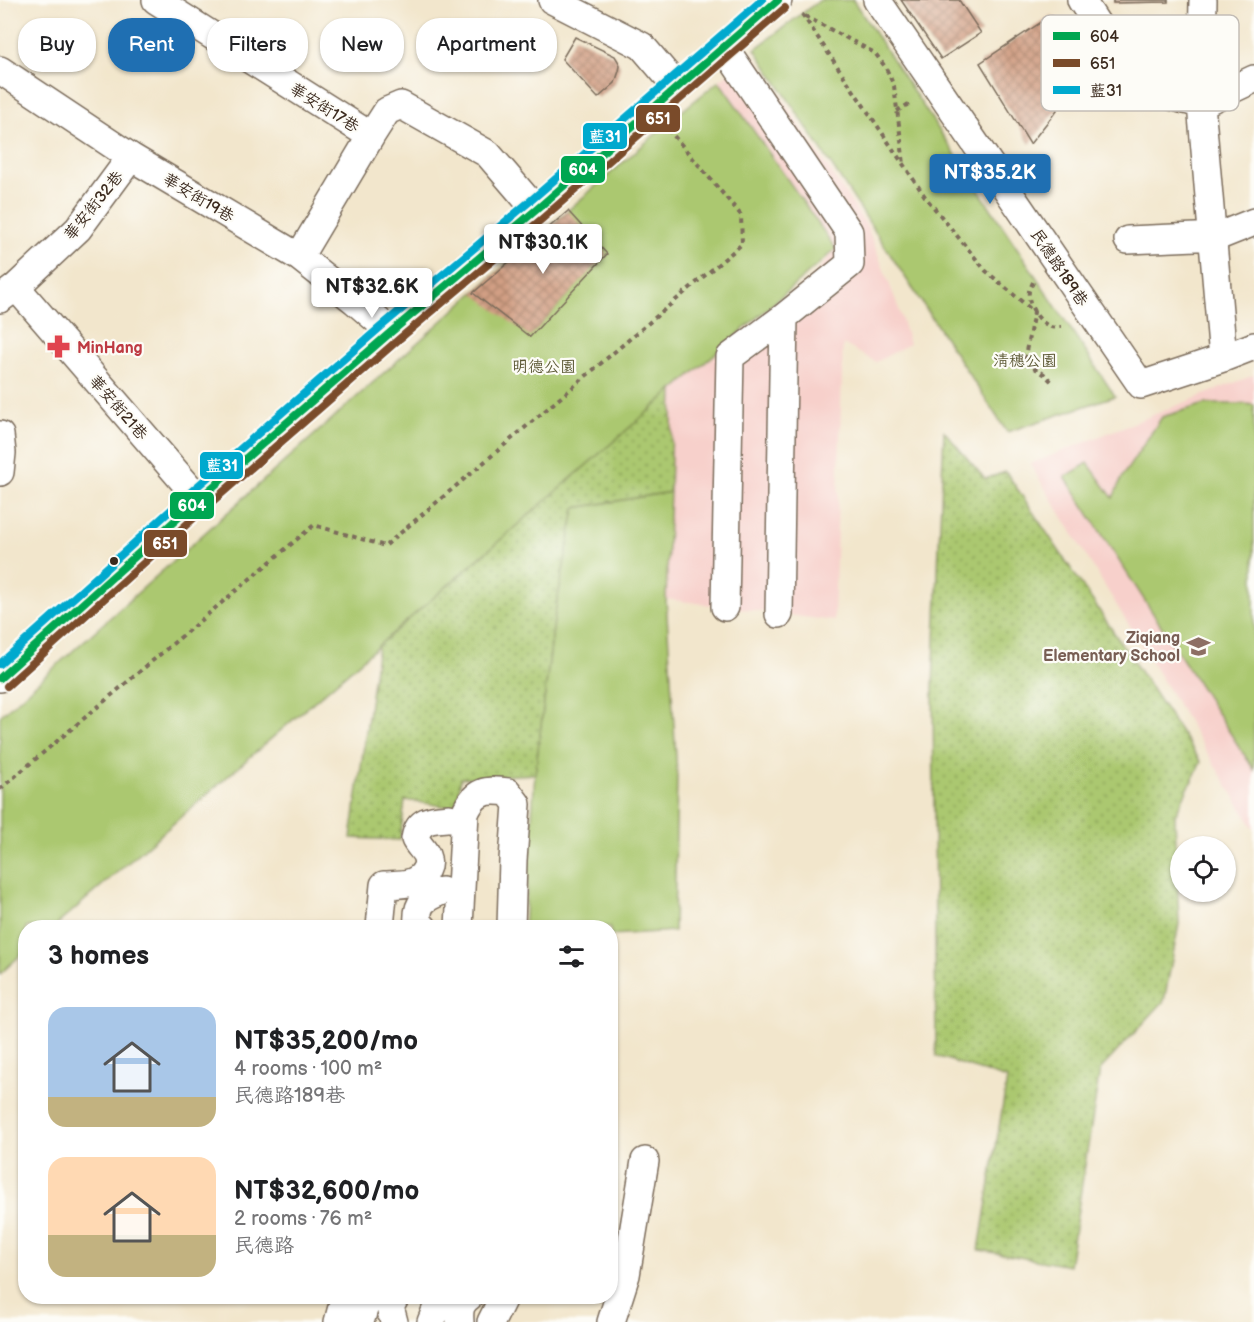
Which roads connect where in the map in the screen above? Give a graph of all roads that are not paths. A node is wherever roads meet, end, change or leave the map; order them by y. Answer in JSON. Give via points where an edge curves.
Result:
{"nodes":[{"id":1,"x":156,"y":0,"type":"edge"},
{"id":2,"x":552,"y":0,"type":"edge"},
{"id":3,"x":778,"y":0,"type":"edge"},
{"id":4,"x":877,"y":0,"type":"edge"},
{"id":5,"x":1082,"y":0,"type":"edge"},
{"id":6,"x":1203,"y":0,"type":"edge"},
{"id":7,"x":1092,"y":15,"type":"edge"},
{"id":8,"x":1203,"y":15,"type":"edge"},
{"id":9,"x":724,"y":47,"type":"junction"},
{"id":10,"x":0,"y":70,"type":"edge"},
{"id":11,"x":1254,"y":79,"type":"edge"},
{"id":12,"x":1239,"y":86,"type":"edge"},
{"id":13,"x":677,"y":87,"type":"junction"},
{"id":14,"x":1203,"y":111,"type":"edge"},
{"id":15,"x":372,"y":136,"type":"junction"},
{"id":16,"x":131,"y":157,"type":"junction"},
{"id":17,"x":536,"y":210,"type":"junction"},
{"id":18,"x":1254,"y":222,"type":"edge"},
{"id":19,"x":1213,"y":237,"type":"junction"},
{"id":20,"x":1128,"y":240,"type":"dead end"},
{"id":21,"x":299,"y":257,"type":"junction"},
{"id":22,"x":8,"y":293,"type":"edge"},
{"id":23,"x":784,"y":318,"type":"junction"},
{"id":24,"x":391,"y":332,"type":"junction"},
{"id":25,"x":1254,"y":346,"type":"edge"},
{"id":26,"x":1223,"y":358,"type":"junction"},
{"id":27,"x":0,"y":435,"type":"edge"},
{"id":28,"x":0,"y":472,"type":"edge"},
{"id":29,"x":199,"y":499,"type":"junction"},
{"id":30,"x":725,"y":607,"type":"dead end"},
{"id":31,"x":779,"y":614,"type":"dead end"},
{"id":32,"x":0,"y":678,"type":"edge"},
{"id":33,"x":449,"y":819,"type":"dead end"},
{"id":34,"x":398,"y":884,"type":"junction"},
{"id":35,"x":442,"y":891,"type":"dead end"},
{"id":36,"x":381,"y":920,"type":"edge"},
{"id":37,"x":394,"y":920,"type":"edge"},
{"id":38,"x":418,"y":920,"type":"edge"},
{"id":39,"x":459,"y":920,"type":"edge"},
{"id":40,"x":474,"y":920,"type":"edge"},
{"id":41,"x":500,"y":920,"type":"edge"},
{"id":42,"x":512,"y":920,"type":"edge"},
{"id":43,"x":645,"y":1161,"type":"dead end"},
{"id":44,"x":618,"y":1300,"type":"edge"},
{"id":45,"x":343,"y":1304,"type":"edge"},
{"id":46,"x":366,"y":1304,"type":"edge"},
{"id":47,"x":392,"y":1304,"type":"edge"},
{"id":48,"x":439,"y":1304,"type":"edge"},
{"id":49,"x":462,"y":1304,"type":"edge"},
{"id":50,"x":617,"y":1304,"type":"edge"},
{"id":51,"x":423,"y":1319,"type":"edge"},
{"id":52,"x":338,"y":1322,"type":"edge"},
{"id":53,"x":360,"y":1322,"type":"edge"},
{"id":54,"x":394,"y":1322,"type":"edge"},
{"id":55,"x":460,"y":1322,"type":"edge"},
{"id":56,"x":611,"y":1322,"type":"edge"}],
"edges":[{"from":1,"to":15,"type":"street","name":"華安街17巷"},
{"from":2,"to":13,"type":"street","via":[[642,46]]},
{"from":3,"to":9,"type":"street"},
{"from":4,"to":26,"type":"street","name":"民德路189巷","via":[[1141,385]]},
{"from":5,"to":7,"type":"street"},
{"from":6,"to":8,"type":"street"},
{"from":9,"to":13,"type":"street"},
{"from":9,"to":23,"type":"street","via":[[849,232],[850,264]]},
{"from":10,"to":16,"type":"street","name":"華安街19巷"},
{"from":11,"to":12,"type":"street"},
{"from":13,"to":17,"type":"street"},
{"from":14,"to":19,"type":"street"},
{"from":15,"to":17,"type":"street","name":"華安街17巷","via":[[387,111],[401,105],[488,154]]},
{"from":15,"to":21,"type":"street"},
{"from":16,"to":21,"type":"street","name":"華安街19巷"},
{"from":16,"to":22,"type":"street","name":"華安街32巷","via":[[78,229]]},
{"from":17,"to":24,"type":"street"},
{"from":18,"to":19,"type":"street"},
{"from":19,"to":20,"type":"street"},
{"from":19,"to":26,"type":"street"},
{"from":21,"to":24,"type":"street","name":"華安街19巷"},
{"from":22,"to":29,"type":"street","name":"華安街21巷"},
{"from":23,"to":30,"type":"street","via":[[730,357]]},
{"from":23,"to":31,"type":"street"},
{"from":24,"to":29,"type":"street"},
{"from":25,"to":26,"type":"street"},
{"from":27,"to":28,"type":"street"},
{"from":29,"to":32,"type":"street"},
{"from":33,"to":34,"type":"street","via":[[430,819],[416,831],[415,839],[428,865],[419,880]]},
{"from":34,"to":36,"type":"street","via":[[384,885]]},
{"from":34,"to":37,"type":"street"},
{"from":35,"to":38,"type":"street","via":[[420,904]]},
{"from":39,"to":42,"type":"street","via":[[465,813],[470,802],[482,792],[493,790],[508,792],[517,804]]},
{"from":40,"to":41,"type":"street","via":[[478,823],[490,806],[501,810],[504,820]]},
{"from":43,"to":44,"type":"street","via":[[626,1275]]},
{"from":45,"to":52,"type":"street"},
{"from":46,"to":53,"type":"street"},
{"from":47,"to":54,"type":"street"},
{"from":48,"to":51,"type":"street"},
{"from":49,"to":55,"type":"street"},
{"from":50,"to":56,"type":"street"}]}
